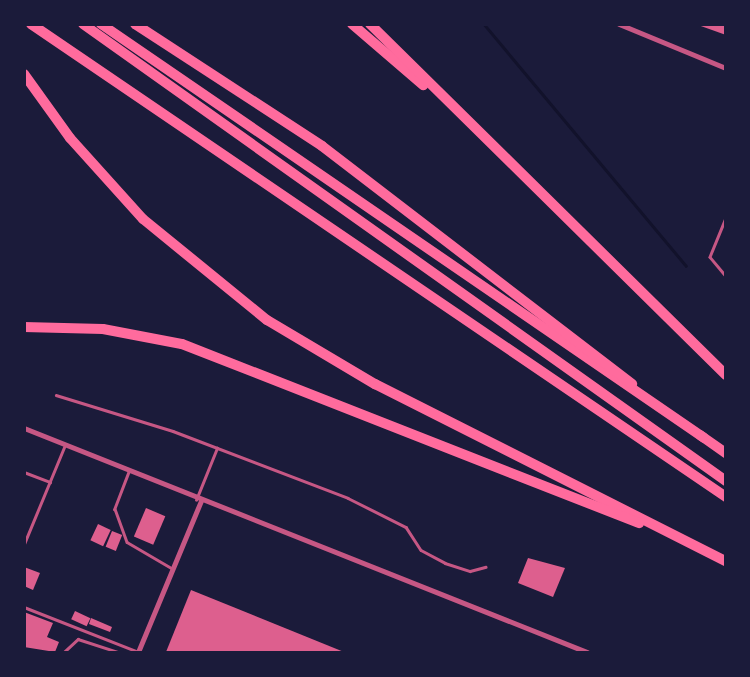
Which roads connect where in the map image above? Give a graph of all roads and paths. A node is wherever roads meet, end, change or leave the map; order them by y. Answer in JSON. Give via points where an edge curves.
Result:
{"nodes":[{"id":1,"x":31,"y":24,"type":"edge"},
{"id":2,"x":83,"y":24,"type":"edge"},
{"id":3,"x":101,"y":24,"type":"edge"},
{"id":4,"x":135,"y":24,"type":"edge"},
{"id":5,"x":352,"y":24,"type":"edge"},
{"id":6,"x":370,"y":24,"type":"edge"},
{"id":7,"x":619,"y":24,"type":"edge"},
{"id":8,"x":726,"y":68,"type":"edge"},
{"id":9,"x":25,"y":75,"type":"edge"},
{"id":10,"x":456,"y":111,"type":"junction"},
{"id":11,"x":726,"y":218,"type":"edge"},
{"id":12,"x":726,"y":275,"type":"edge"},
{"id":13,"x":24,"y":327,"type":"edge"},
{"id":14,"x":726,"y":375,"type":"edge"},
{"id":15,"x":56,"y":396,"type":"dead end"},
{"id":16,"x":24,"y":428,"type":"edge"},
{"id":17,"x":704,"y":438,"type":"junction"},
{"id":18,"x":65,"y":445,"type":"junction"},
{"id":19,"x":218,"y":447,"type":"junction"},
{"id":20,"x":726,"y":453,"type":"edge"},
{"id":21,"x":24,"y":472,"type":"edge"},
{"id":22,"x":129,"y":472,"type":"junction"},
{"id":23,"x":726,"y":481,"type":"edge"},
{"id":24,"x":50,"y":482,"type":"junction"},
{"id":25,"x":726,"y":497,"type":"edge"},
{"id":26,"x":198,"y":500,"type":"junction"},
{"id":27,"x":686,"y":540,"type":"junction"},
{"id":28,"x":24,"y":544,"type":"edge"},
{"id":29,"x":726,"y":561,"type":"edge"},
{"id":30,"x":485,"y":567,"type":"dead end"},
{"id":31,"x":173,"y":569,"type":"junction"},
{"id":32,"x":24,"y":607,"type":"edge"},
{"id":33,"x":139,"y":652,"type":"edge"},
{"id":34,"x":64,"y":653,"type":"edge"},
{"id":35,"x":118,"y":653,"type":"edge"},
{"id":36,"x":587,"y":653,"type":"edge"}],
"edges":[{"from":1,"to":25,"type":"highway"},
{"from":2,"to":23,"type":"highway","via":[[116,52],[510,323]]},
{"from":3,"to":17,"type":"highway"},
{"from":4,"to":17,"type":"highway","via":[[322,146]]},
{"from":5,"to":10,"type":"highway"},
{"from":6,"to":10,"type":"highway"},
{"from":7,"to":8,"type":"street"},
{"from":9,"to":27,"type":"highway","via":[[136,212],[260,315],[375,384]]},
{"from":10,"to":14,"type":"highway"},
{"from":11,"to":12,"type":"lane","via":[[710,257]]},
{"from":13,"to":27,"type":"highway","via":[[103,329],[192,347]]},
{"from":15,"to":19,"type":"lane"},
{"from":16,"to":18,"type":"street"},
{"from":17,"to":20,"type":"highway"},
{"from":18,"to":22,"type":"street"},
{"from":18,"to":24,"type":"lane"},
{"from":19,"to":26,"type":"lane"},
{"from":19,"to":30,"type":"lane","via":[[394,521],[421,550],[445,563],[470,571]]},
{"from":21,"to":24,"type":"lane"},
{"from":22,"to":26,"type":"street"},
{"from":22,"to":31,"type":"lane","via":[[115,509],[127,542]]},
{"from":24,"to":28,"type":"lane"},
{"from":26,"to":31,"type":"street"},
{"from":26,"to":36,"type":"street"},
{"from":27,"to":29,"type":"highway"},
{"from":31,"to":33,"type":"street"},
{"from":32,"to":33,"type":"lane"},
{"from":34,"to":35,"type":"lane","via":[[78,639]]}]}
